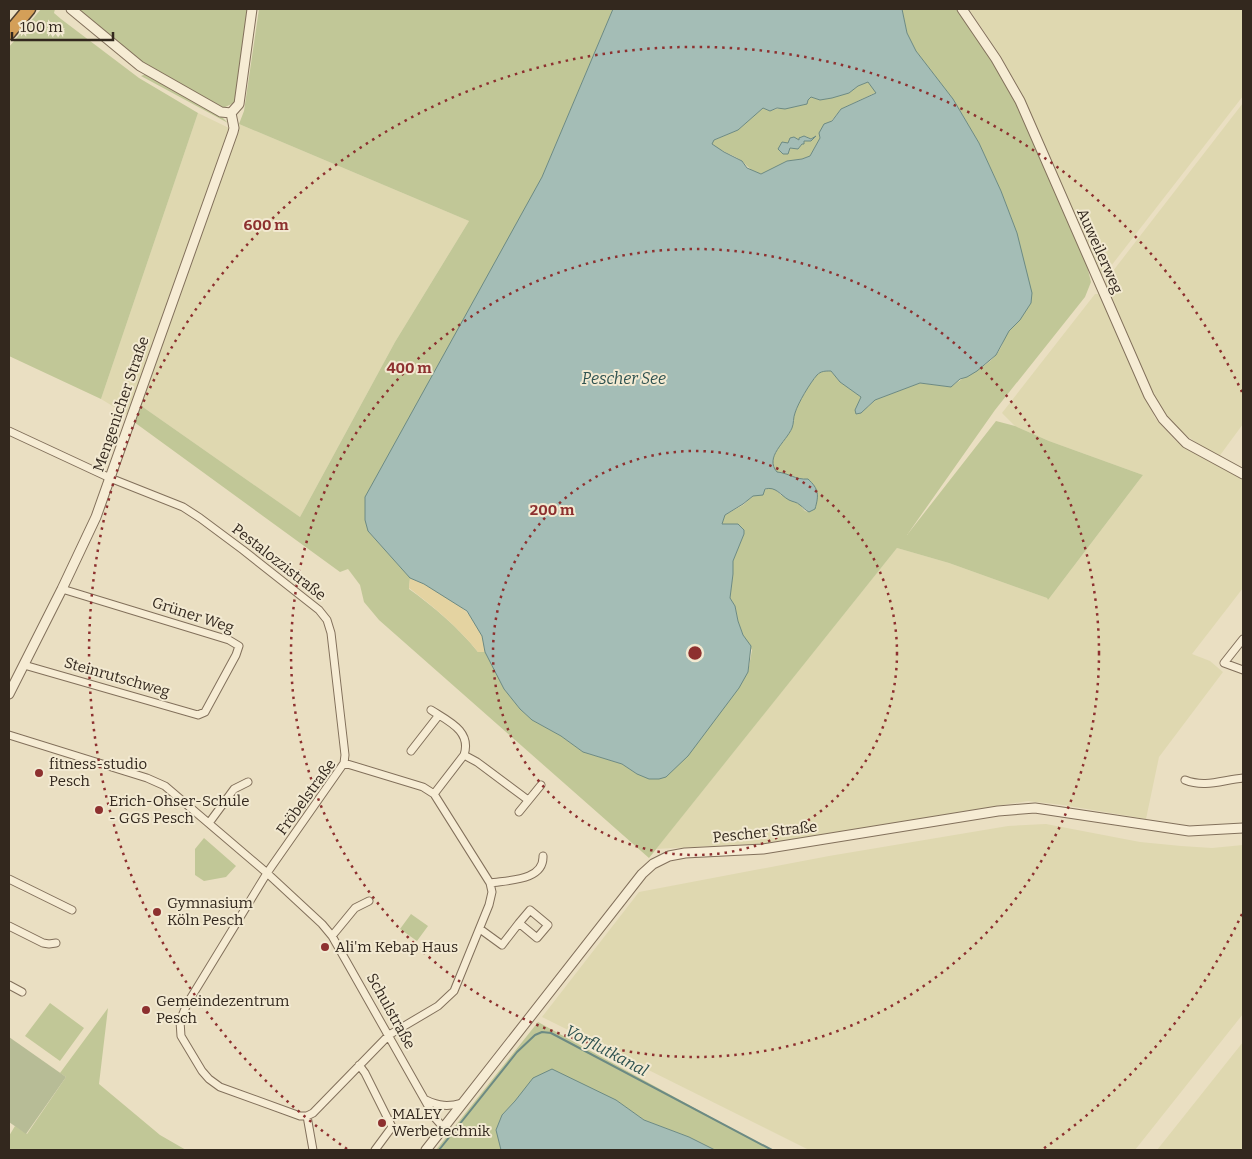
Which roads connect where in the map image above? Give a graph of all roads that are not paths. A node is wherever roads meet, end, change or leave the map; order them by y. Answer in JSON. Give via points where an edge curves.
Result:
{"nodes":[{"id":1,"x":29,"y":9,"type":"edge"},
{"id":2,"x":71,"y":9,"type":"edge"},
{"id":3,"x":252,"y":9,"type":"edge"},
{"id":4,"x":962,"y":9,"type":"edge"},
{"id":5,"x":9,"y":33,"type":"edge"},
{"id":6,"x":231,"y":113,"type":"junction"},
{"id":7,"x":9,"y":431,"type":"edge"},
{"id":8,"x":1243,"y":474,"type":"edge"},
{"id":9,"x":110,"y":478,"type":"junction"},
{"id":10,"x":62,"y":589,"type":"junction"},
{"id":11,"x":1243,"y":639,"type":"edge"},
{"id":12,"x":24,"y":665,"type":"junction"},
{"id":13,"x":1243,"y":670,"type":"edge"},
{"id":14,"x":9,"y":694,"type":"edge"},
{"id":15,"x":431,"y":710,"type":"dead end"},
{"id":16,"x":202,"y":714,"type":"joint"},
{"id":17,"x":438,"y":715,"type":"junction"},
{"id":18,"x":9,"y":734,"type":"edge"},
{"id":19,"x":411,"y":751,"type":"dead end"},
{"id":20,"x":464,"y":755,"type":"junction"},
{"id":21,"x":344,"y":763,"type":"junction"},
{"id":22,"x":1243,"y":778,"type":"edge"},
{"id":23,"x":1185,"y":780,"type":"dead end"},
{"id":24,"x":248,"y":782,"type":"dead end"},
{"id":25,"x":541,"y":785,"type":"dead end"},
{"id":26,"x":434,"y":794,"type":"junction"},
{"id":27,"x":528,"y":800,"type":"junction"},
{"id":28,"x":519,"y":812,"type":"dead end"},
{"id":29,"x":209,"y":823,"type":"junction"},
{"id":30,"x":1243,"y":828,"type":"edge"},
{"id":31,"x":543,"y":856,"type":"dead end"},
{"id":32,"x":267,"y":873,"type":"junction"},
{"id":33,"x":9,"y":879,"type":"edge"},
{"id":34,"x":490,"y":883,"type":"junction"},
{"id":35,"x":369,"y":901,"type":"dead end"},
{"id":36,"x":72,"y":910,"type":"dead end"},
{"id":37,"x":519,"y":923,"type":"dead end"},
{"id":38,"x":9,"y":926,"type":"edge"},
{"id":39,"x":480,"y":929,"type":"junction"},
{"id":40,"x":332,"y":936,"type":"junction"},
{"id":41,"x":56,"y":943,"type":"dead end"},
{"id":42,"x":9,"y":985,"type":"edge"},
{"id":43,"x":22,"y":992,"type":"dead end"},
{"id":44,"x":389,"y":1035,"type":"junction"},
{"id":45,"x":360,"y":1065,"type":"junction"},
{"id":46,"x":425,"y":1100,"type":"junction"},
{"id":47,"x":462,"y":1103,"type":"junction"},
{"id":48,"x":307,"y":1116,"type":"junction"},
{"id":49,"x":443,"y":1127,"type":"junction"},
{"id":50,"x":313,"y":1150,"type":"edge"},
{"id":51,"x":375,"y":1150,"type":"edge"},
{"id":52,"x":426,"y":1150,"type":"edge"}],
"edges":[{"from":1,"to":5,"type":"highway"},
{"from":2,"to":6,"type":"street","via":[[140,66],[221,112]]},
{"from":3,"to":6,"type":"street","via":[[239,104]]},
{"from":4,"to":8,"type":"street","name":"Auweilerweg","via":[[1020,101],[1149,396],[1163,419],[1186,443]]},
{"from":6,"to":9,"type":"street","name":"Mengenicher Straße","via":[[233,132]]},
{"from":7,"to":9,"type":"street","name":"Pestalozzistraße"},
{"from":9,"to":10,"type":"street","name":"Mengenicher Straße","via":[[90,532]]},
{"from":9,"to":21,"type":"street","name":"Pestalozzistraße","via":[[166,500],[200,518],[319,610],[331,633]]},
{"from":10,"to":12,"type":"street","name":"Mengenicher Straße"},
{"from":10,"to":16,"type":"street","name":"Grüner Weg","via":[[235,642],[238,646],[236,655]]},
{"from":11,"to":13,"type":"street","via":[[1224,663]]},
{"from":12,"to":14,"type":"street","name":"Mengenicher Straße"},
{"from":12,"to":16,"type":"street","name":"Steinrutschweg"},
{"from":15,"to":17,"type":"street"},
{"from":17,"to":19,"type":"street"},
{"from":17,"to":20,"type":"street","via":[[465,736]]},
{"from":18,"to":29,"type":"street","name":"Schulstraße","via":[[159,784]]},
{"from":20,"to":26,"type":"street"},
{"from":20,"to":27,"type":"street"},
{"from":21,"to":26,"type":"street","name":"Fröbelstraße","via":[[423,787]]},
{"from":21,"to":32,"type":"street","name":"Fröbelstraße"},
{"from":22,"to":23,"type":"street","via":[[1203,785]]},
{"from":24,"to":29,"type":"street","via":[[234,789]]},
{"from":25,"to":27,"type":"street"},
{"from":26,"to":34,"type":"street"},
{"from":27,"to":28,"type":"street"},
{"from":29,"to":32,"type":"street","name":"Schulstraße"},
{"from":30,"to":47,"type":"street","name":"Pescher Straße","via":[[1182,830],[1035,808],[998,811],[763,849],[669,856],[652,864],[642,874]]},
{"from":31,"to":34,"type":"street","via":[[540,870],[533,875]]},
{"from":32,"to":40,"type":"street","name":"Schulstraße"},
{"from":32,"to":48,"type":"street","name":"Fröbelstraße","via":[[187,1004],[180,1021],[181,1036],[202,1071],[214,1084]]},
{"from":33,"to":36,"type":"street"},
{"from":34,"to":39,"type":"street","via":[[489,906]]},
{"from":35,"to":40,"type":"street","via":[[355,908]]},
{"from":37,"to":39,"type":"street","via":[[502,945]]},
{"from":38,"to":41,"type":"street","via":[[43,943]]},
{"from":39,"to":44,"type":"street","via":[[460,980],[449,998]]},
{"from":40,"to":44,"type":"street","name":"Schulstraße"},
{"from":42,"to":43,"type":"street"},
{"from":44,"to":45,"type":"street"},
{"from":44,"to":46,"type":"street","name":"Schulstraße"},
{"from":45,"to":48,"type":"street"},
{"from":45,"to":51,"type":"street","via":[[392,1126]]},
{"from":46,"to":47,"type":"street","via":[[450,1107]]},
{"from":46,"to":49,"type":"street","name":"Schulstraße"},
{"from":47,"to":49,"type":"street","name":"Pescher Straße"},
{"from":48,"to":50,"type":"street"},
{"from":49,"to":52,"type":"street","name":"Pescher Straße"}]}
